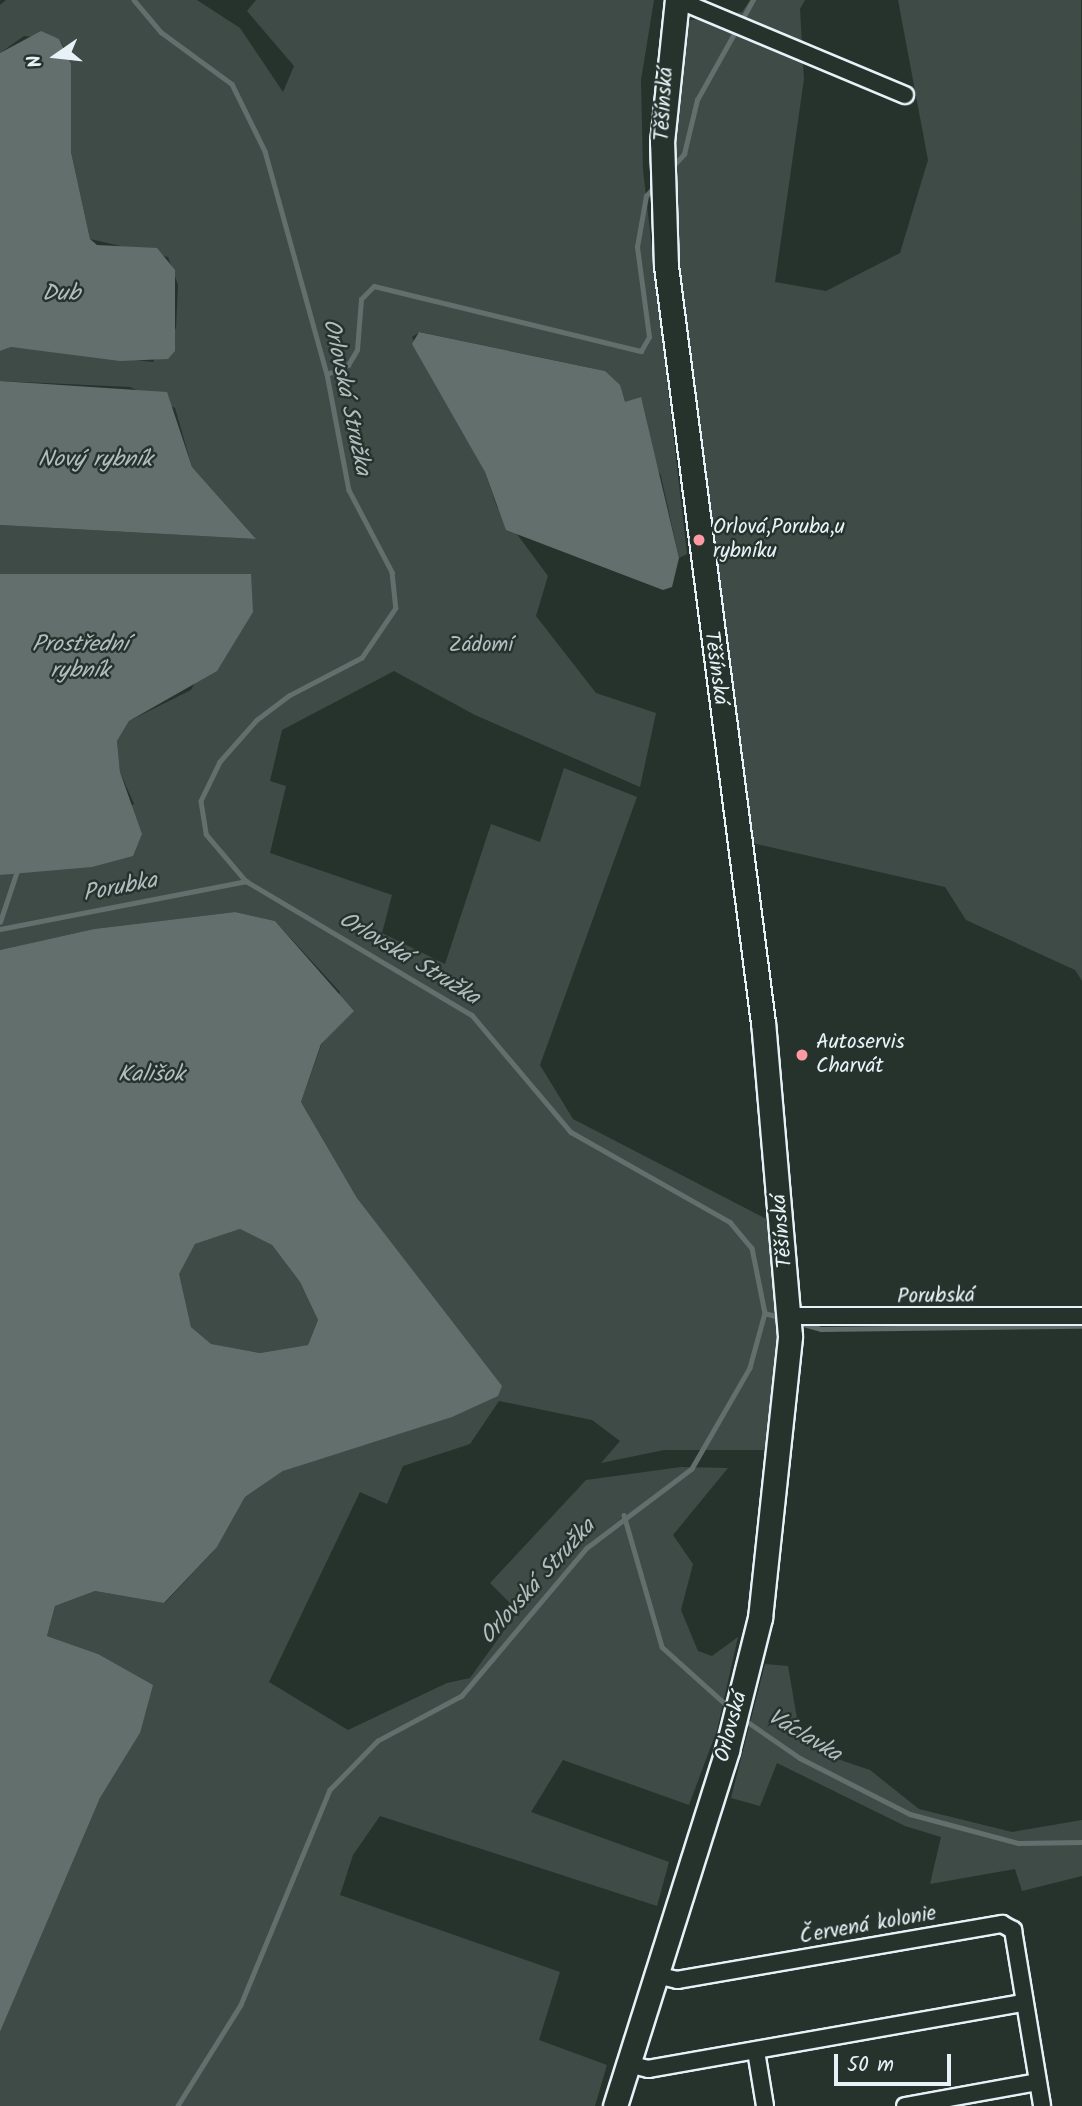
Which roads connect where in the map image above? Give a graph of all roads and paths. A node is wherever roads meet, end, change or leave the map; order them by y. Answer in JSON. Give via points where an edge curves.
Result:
{"nodes":[{"id":1,"x":677,"y":0,"type":"edge"},
{"id":2,"x":905,"y":95,"type":"dead end"},
{"id":3,"x":1082,"y":1316,"type":"edge"},
{"id":4,"x":790,"y":1326,"type":"junction"},
{"id":5,"x":656,"y":1975,"type":"junction"},
{"id":6,"x":1024,"y":2003,"type":"junction"},
{"id":7,"x":756,"y":2051,"type":"junction"},
{"id":8,"x":628,"y":2064,"type":"junction"},
{"id":9,"x":1037,"y":2082,"type":"junction"},
{"id":10,"x":615,"y":2106,"type":"edge"},
{"id":11,"x":765,"y":2106,"type":"edge"},
{"id":12,"x":905,"y":2106,"type":"edge"},
{"id":13,"x":1042,"y":2106,"type":"edge"}],
"edges":[{"from":1,"to":2,"type":"street"},
{"from":1,"to":4,"type":"main road","name":"Těšínská","via":[[662,142],[677,377],[763,1023]]},
{"from":3,"to":4,"type":"street","name":"Porubská"},
{"from":4,"to":5,"type":"main road","name":"Orlovská","via":[[760,1618],[727,1750]]},
{"from":5,"to":6,"type":"street","name":"Červená kolonie","via":[[677,1980],[1002,1924],[1013,1930]]},
{"from":5,"to":8,"type":"main road","name":"Orlovská"},
{"from":6,"to":7,"type":"street"},
{"from":6,"to":9,"type":"street","name":"Červená kolonie"},
{"from":7,"to":8,"type":"street","via":[[648,2068]]},
{"from":7,"to":11,"type":"street"},
{"from":8,"to":10,"type":"main road","name":"Orlovská"},
{"from":9,"to":12,"type":"street"},
{"from":9,"to":13,"type":"street","name":"Červená kolonie"}]}
